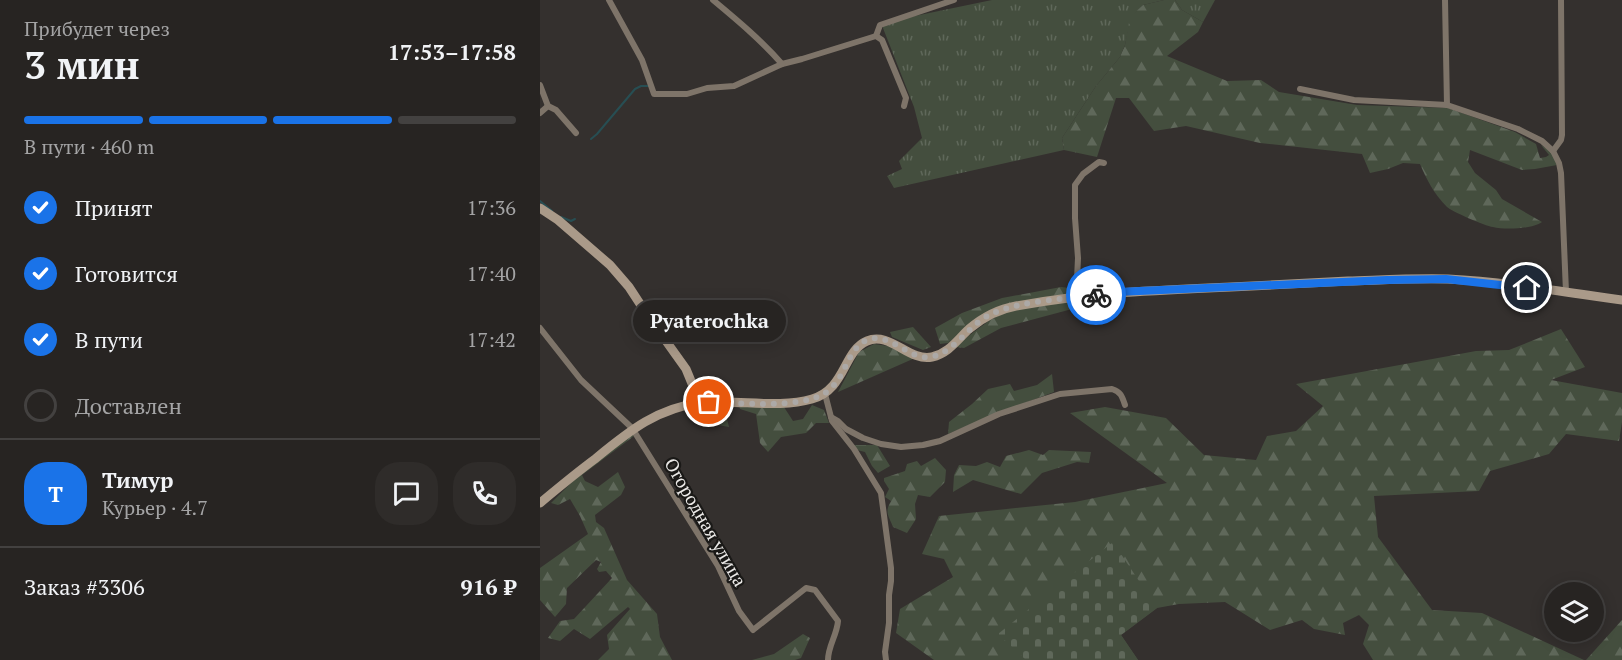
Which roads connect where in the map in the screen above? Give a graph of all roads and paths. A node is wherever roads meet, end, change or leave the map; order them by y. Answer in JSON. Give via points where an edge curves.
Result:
{"nodes":[{"id":1,"x":609,"y":0,"type":"edge"},
{"id":2,"x":713,"y":0,"type":"edge"},
{"id":3,"x":954,"y":0,"type":"edge"},
{"id":4,"x":1445,"y":0,"type":"edge"},
{"id":5,"x":1561,"y":0,"type":"edge"},
{"id":6,"x":876,"y":36,"type":"junction"},
{"id":7,"x":782,"y":64,"type":"junction"},
{"id":8,"x":540,"y":85,"type":"edge"},
{"id":9,"x":1300,"y":89,"type":"dead end"},
{"id":10,"x":1447,"y":105,"type":"junction"},
{"id":11,"x":548,"y":106,"type":"junction"},
{"id":12,"x":904,"y":106,"type":"dead end"},
{"id":13,"x":540,"y":113,"type":"edge"},
{"id":14,"x":576,"y":133,"type":"dead end"},
{"id":15,"x":1553,"y":151,"type":"junction"},
{"id":16,"x":1104,"y":163,"type":"dead end"},
{"id":17,"x":540,"y":208,"type":"edge"},
{"id":18,"x":1566,"y":292,"type":"junction"},
{"id":19,"x":1095,"y":295,"type":"junction"},
{"id":20,"x":1622,"y":300,"type":"edge"},
{"id":21,"x":540,"y":328,"type":"edge"},
{"id":22,"x":825,"y":394,"type":"junction"},
{"id":23,"x":700,"y":403,"type":"junction"},
{"id":24,"x":1125,"y":405,"type":"dead end"},
{"id":25,"x":833,"y":421,"type":"junction"},
{"id":26,"x":632,"y":428,"type":"junction"},
{"id":27,"x":540,"y":503,"type":"edge"},
{"id":28,"x":828,"y":660,"type":"edge"},
{"id":29,"x":886,"y":660,"type":"edge"}],
"edges":[{"from":1,"to":7,"type":"street","via":[[642,60],[654,94],[687,94],[734,86]]},
{"from":2,"to":7,"type":"street"},
{"from":3,"to":6,"type":"street","via":[[880,25]]},
{"from":4,"to":10,"type":"street"},
{"from":5,"to":15,"type":"street","via":[[1562,135]]},
{"from":6,"to":7,"type":"street"},
{"from":6,"to":12,"type":"street","via":[[882,40],[902,88]]},
{"from":8,"to":11,"type":"street"},
{"from":9,"to":10,"type":"street","via":[[1354,100]]},
{"from":10,"to":15,"type":"street","via":[[1534,136]]},
{"from":11,"to":13,"type":"street"},
{"from":11,"to":14,"type":"street"},
{"from":15,"to":18,"type":"street","via":[[1561,173]]},
{"from":16,"to":19,"type":"street","via":[[1099,162],[1083,174],[1075,185],[1077,279]]},
{"from":17,"to":23,"type":"street","via":[[610,265],[629,287],[686,369]]},
{"from":18,"to":19,"type":"street","via":[[1446,279],[1399,279]]},
{"from":18,"to":20,"type":"street"},
{"from":19,"to":22,"type":"street","via":[[1012,306],[989,315],[952,347],[928,358],[915,356],[881,339],[869,339],[857,347]]},
{"from":21,"to":26,"type":"street","name":"Огородная улица","via":[[581,380]]},
{"from":22,"to":23,"type":"street","via":[[791,403]]},
{"from":22,"to":25,"type":"street"},
{"from":23,"to":26,"type":"street","via":[[665,411]]},
{"from":24,"to":25,"type":"street","via":[[1118,391],[1112,389],[1060,394],[999,414],[940,441],[901,447],[863,438]]},
{"from":25,"to":29,"type":"street","via":[[881,493],[891,568]]},
{"from":26,"to":27,"type":"street"},
{"from":26,"to":28,"type":"street","name":"Огородная улица","via":[[753,630],[811,588],[838,621]]}]}
